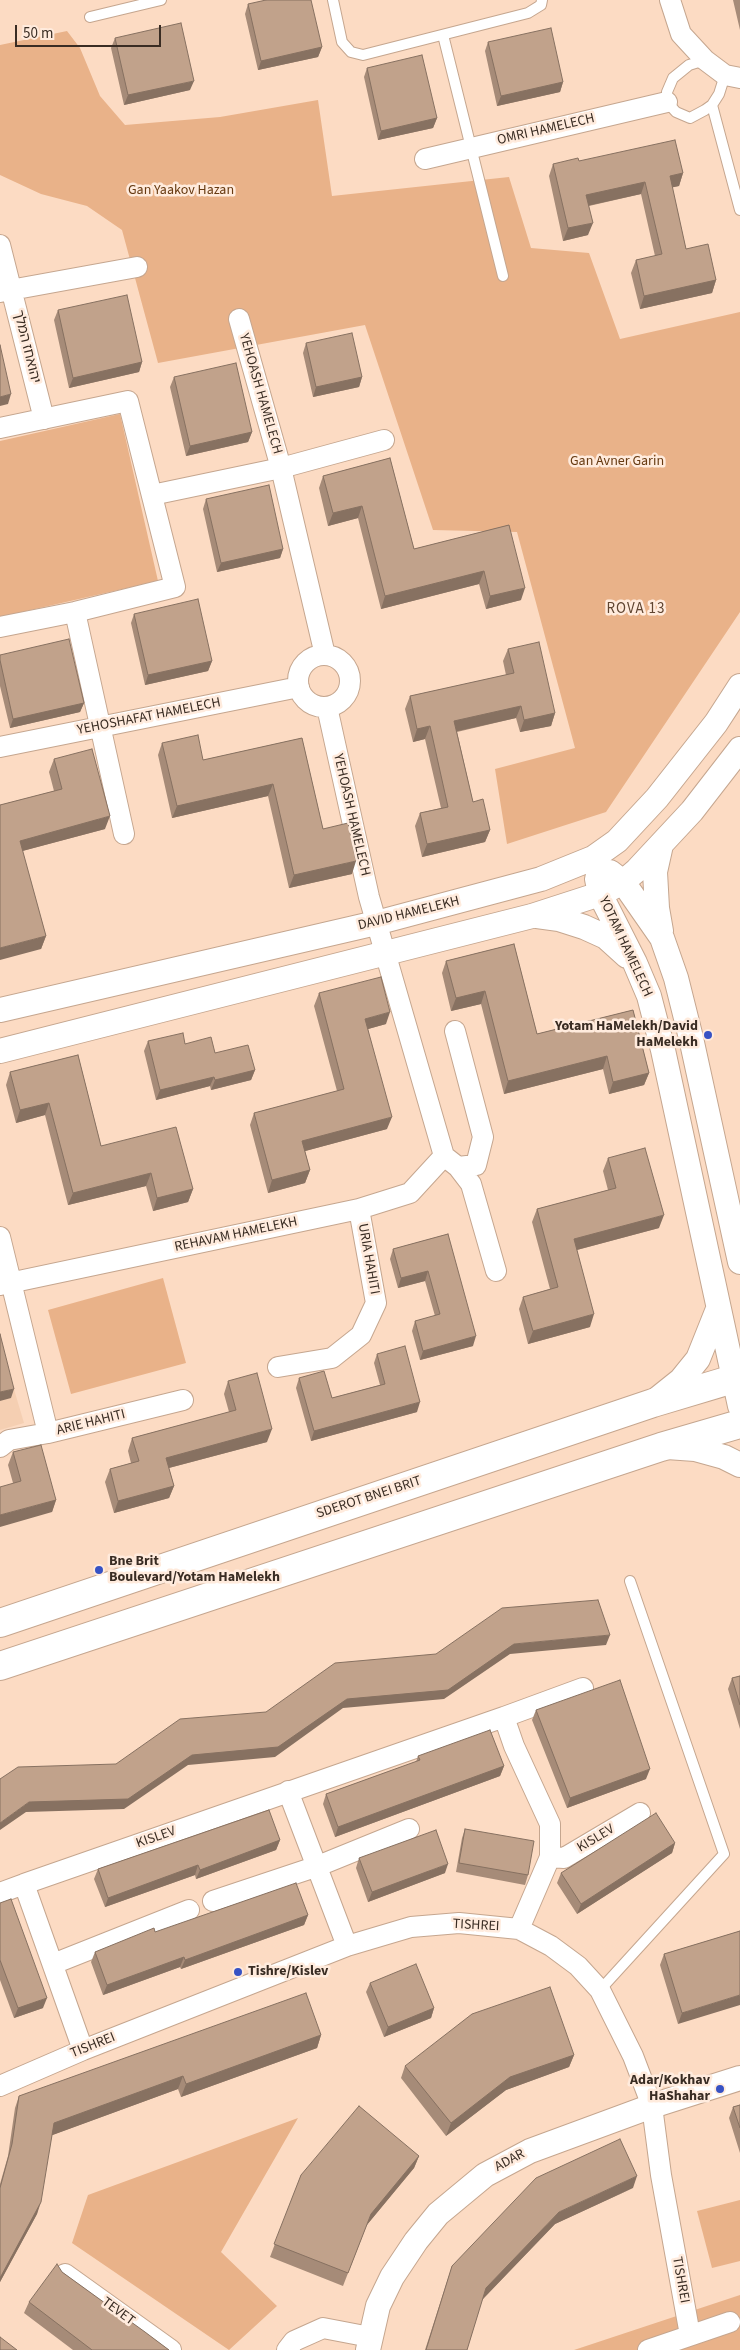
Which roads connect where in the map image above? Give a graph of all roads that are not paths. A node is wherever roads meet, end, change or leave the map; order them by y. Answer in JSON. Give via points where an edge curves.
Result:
{"nodes":[{"id":1,"x":161,"y":0,"type":"edge"},
{"id":2,"x":333,"y":0,"type":"edge"},
{"id":3,"x":542,"y":0,"type":"edge"},
{"id":4,"x":670,"y":0,"type":"edge"},
{"id":5,"x":90,"y":17,"type":"dead end"},
{"id":6,"x":443,"y":35,"type":"junction"},
{"id":7,"x":704,"y":60,"type":"junction"},
{"id":8,"x":733,"y":77,"type":"edge"},
{"id":9,"x":667,"y":102,"type":"junction"},
{"id":10,"x":712,"y":105,"type":"junction"},
{"id":11,"x":470,"y":148,"type":"junction"},
{"id":12,"x":425,"y":159,"type":"dead end"},
{"id":13,"x":740,"y":210,"type":"edge"},
{"id":14,"x":0,"y":245,"type":"edge"},
{"id":15,"x":137,"y":267,"type":"dead end"},
{"id":16,"x":503,"y":276,"type":"dead end"},
{"id":17,"x":6,"y":291,"type":"edge"},
{"id":18,"x":239,"y":320,"type":"dead end"},
{"id":19,"x":44,"y":419,"type":"junction"},
{"id":20,"x":0,"y":428,"type":"edge"},
{"id":21,"x":384,"y":440,"type":"dead end"},
{"id":22,"x":281,"y":468,"type":"junction"},
{"id":23,"x":152,"y":495,"type":"junction"},
{"id":24,"x":75,"y":612,"type":"junction"},
{"id":25,"x":0,"y":627,"type":"edge"},
{"id":26,"x":326,"y":655,"type":"junction"},
{"id":27,"x":740,"y":686,"type":"edge"},
{"id":28,"x":298,"y":687,"type":"junction"},
{"id":29,"x":327,"y":707,"type":"junction"},
{"id":30,"x":101,"y":727,"type":"junction"},
{"id":31,"x":0,"y":747,"type":"edge"},
{"id":32,"x":738,"y":756,"type":"edge"},
{"id":33,"x":124,"y":834,"type":"dead end"},
{"id":34,"x":661,"y":845,"type":"junction"},
{"id":35,"x":593,"y":858,"type":"junction"},
{"id":36,"x":623,"y":882,"type":"junction"},
{"id":37,"x":600,"y":894,"type":"junction"},
{"id":38,"x":532,"y":916,"type":"junction"},
{"id":39,"x":376,"y":923,"type":"junction"},
{"id":40,"x":662,"y":938,"type":"junction"},
{"id":41,"x":385,"y":953,"type":"junction"},
{"id":42,"x":635,"y":962,"type":"junction"},
{"id":43,"x":0,"y":1010,"type":"edge"},
{"id":44,"x":455,"y":1031,"type":"dead end"},
{"id":45,"x":0,"y":1051,"type":"edge"},
{"id":46,"x":451,"y":1162,"type":"junction"},
{"id":47,"x":359,"y":1209,"type":"junction"},
{"id":48,"x":0,"y":1237,"type":"edge"},
{"id":49,"x":740,"y":1262,"type":"edge"},
{"id":50,"x":496,"y":1271,"type":"dead end"},
{"id":51,"x":6,"y":1284,"type":"edge"},
{"id":52,"x":718,"y":1309,"type":"junction"},
{"id":53,"x":278,"y":1368,"type":"dead end"},
{"id":54,"x":737,"y":1378,"type":"edge"},
{"id":55,"x":183,"y":1400,"type":"dead end"},
{"id":56,"x":653,"y":1403,"type":"junction"},
{"id":57,"x":740,"y":1406,"type":"edge"},
{"id":58,"x":740,"y":1424,"type":"edge"},
{"id":59,"x":48,"y":1433,"type":"junction"},
{"id":60,"x":0,"y":1447,"type":"edge"},
{"id":61,"x":661,"y":1447,"type":"junction"},
{"id":62,"x":740,"y":1465,"type":"edge"},
{"id":63,"x":630,"y":1581,"type":"dead end"},
{"id":64,"x":0,"y":1623,"type":"edge"},
{"id":65,"x":0,"y":1666,"type":"edge"},
{"id":66,"x":583,"y":1688,"type":"dead end"},
{"id":67,"x":504,"y":1717,"type":"junction"},
{"id":68,"x":288,"y":1791,"type":"junction"},
{"id":69,"x":640,"y":1813,"type":"dead end"},
{"id":70,"x":410,"y":1829,"type":"dead end"},
{"id":71,"x":550,"y":1857,"type":"junction"},
{"id":72,"x":318,"y":1866,"type":"junction"},
{"id":73,"x":24,"y":1884,"type":"junction"},
{"id":74,"x":0,"y":1893,"type":"edge"},
{"id":75,"x":213,"y":1901,"type":"dead end"},
{"id":76,"x":189,"y":1910,"type":"dead end"},
{"id":77,"x":519,"y":1929,"type":"junction"},
{"id":78,"x":347,"y":1946,"type":"junction"},
{"id":79,"x":53,"y":1964,"type":"junction"},
{"id":80,"x":600,"y":1990,"type":"junction"},
{"id":81,"x":83,"y":2050,"type":"junction"},
{"id":82,"x":740,"y":2078,"type":"edge"},
{"id":83,"x":0,"y":2086,"type":"edge"},
{"id":84,"x":652,"y":2106,"type":"junction"},
{"id":85,"x":65,"y":2274,"type":"edge"},
{"id":86,"x":730,"y":2322,"type":"dead end"},
{"id":87,"x":690,"y":2336,"type":"junction"},
{"id":88,"x":369,"y":2343,"type":"edge"},
{"id":89,"x":171,"y":2350,"type":"edge"},
{"id":90,"x":287,"y":2350,"type":"edge"},
{"id":91,"x":648,"y":2350,"type":"edge"}],
"edges":[{"from":1,"to":5,"type":"lane"},
{"from":2,"to":6,"type":"lane","via":[[342,42],[351,52],[364,55]]},
{"from":3,"to":6,"type":"lane","via":[[541,6],[528,12]]},
{"from":4,"to":7,"type":"street","via":[[681,34]]},
{"from":6,"to":11,"type":"lane"},
{"from":7,"to":8,"type":"street"},
{"from":7,"to":9,"type":"lane","via":[[688,65],[674,78],[667,92]]},
{"from":8,"to":10,"type":"lane"},
{"from":9,"to":10,"type":"lane","via":[[676,112],[690,118]]},
{"from":9,"to":11,"type":"street","name":"OMRI HAMELECH"},
{"from":10,"to":13,"type":"lane"},
{"from":11,"to":12,"type":"street","name":"OMRI HAMELECH"},
{"from":11,"to":16,"type":"lane"},
{"from":14,"to":17,"type":"street","name":"יהואחז המלך"},
{"from":15,"to":17,"type":"street"},
{"from":17,"to":19,"type":"street","name":"יהואחז המלך"},
{"from":18,"to":22,"type":"street","name":"YEHOASH HAMELECH"},
{"from":19,"to":20,"type":"street"},
{"from":19,"to":23,"type":"street","via":[[128,401]]},
{"from":21,"to":22,"type":"street","name":"YEHOASH HAMELECH"},
{"from":22,"to":23,"type":"street","name":"YEHOASH HAMELECH"},
{"from":22,"to":26,"type":"street","name":"YEHOASH HAMELECH"},
{"from":23,"to":24,"type":"street","via":[[175,587]]},
{"from":24,"to":25,"type":"street"},
{"from":24,"to":30,"type":"street"},
{"from":26,"to":28,"type":"street","via":[[304,664]]},
{"from":26,"to":29,"type":"street","via":[[339,660],[349,677],[346,694],[336,704]]},
{"from":27,"to":35,"type":"street","name":"DAVID HAMELEKH","via":[[716,723],[657,798],[617,842]]},
{"from":28,"to":29,"type":"street","via":[[308,702]]},
{"from":28,"to":30,"type":"street","name":"YEHOSHAFAT HAMELECH"},
{"from":29,"to":39,"type":"street","name":"YEHOASH HAMELECH"},
{"from":30,"to":31,"type":"street","name":"YEHOSHAFAT HAMELECH"},
{"from":30,"to":33,"type":"street"},
{"from":32,"to":34,"type":"street"},
{"from":34,"to":36,"type":"street"},
{"from":34,"to":40,"type":"street","via":[[655,888]]},
{"from":35,"to":36,"type":"street","name":"YOTAM HAMELECH"},
{"from":35,"to":37,"type":"street","name":"YOTAM HAMELECH"},
{"from":35,"to":39,"type":"street","name":"DAVID HAMELEKH","via":[[541,879]]},
{"from":36,"to":37,"type":"street"},
{"from":36,"to":40,"type":"street","name":"YOTAM HAMELECH"},
{"from":37,"to":38,"type":"street"},
{"from":37,"to":42,"type":"street","name":"YOTAM HAMELECH"},
{"from":38,"to":41,"type":"street"},
{"from":38,"to":42,"type":"street","via":[[560,919],[584,927],[606,938]]},
{"from":39,"to":41,"type":"street"},
{"from":39,"to":43,"type":"street","name":"DAVID HAMELEKH"},
{"from":40,"to":49,"type":"street","name":"YOTAM HAMELECH","via":[[688,1025]]},
{"from":41,"to":45,"type":"street"},
{"from":41,"to":46,"type":"street"},
{"from":42,"to":52,"type":"street","name":"YOTAM HAMELECH","via":[[649,996],[663,1050]]},
{"from":44,"to":46,"type":"street","name":"REHAVAM HAMELEKH","via":[[483,1137],[476,1165]]},
{"from":46,"to":47,"type":"street","name":"REHAVAM HAMELEKH","via":[[410,1193]]},
{"from":46,"to":50,"type":"street","via":[[470,1184]]},
{"from":47,"to":51,"type":"street","name":"REHAVAM HAMELEKH"},
{"from":47,"to":53,"type":"street","name":"URIA HAHITI","via":[[376,1304],[361,1335],[332,1358]]},
{"from":48,"to":51,"type":"street"},
{"from":51,"to":59,"type":"street"},
{"from":52,"to":54,"type":"street","name":"YOTAM HAMELECH"},
{"from":52,"to":56,"type":"street","via":[[698,1359],[681,1380]]},
{"from":54,"to":56,"type":"main road","name":"SDEROT BNEI BRIT"},
{"from":54,"to":57,"type":"street","name":"YOTAM HAMELECH"},
{"from":55,"to":59,"type":"street","name":"ARIE HAHITI"},
{"from":56,"to":64,"type":"main road","name":"SDEROT BNEI BRIT"},
{"from":58,"to":61,"type":"main road"},
{"from":59,"to":60,"type":"street","name":"ARIE HAHITI","via":[[8,1440]]},
{"from":61,"to":62,"type":"street","via":[[695,1449]]},
{"from":61,"to":65,"type":"main road"},
{"from":63,"to":80,"type":"lane","via":[[724,1854]]},
{"from":66,"to":67,"type":"street","name":"KISLEV"},
{"from":67,"to":68,"type":"street","name":"KISLEV"},
{"from":67,"to":71,"type":"street","via":[[550,1824]]},
{"from":68,"to":72,"type":"street"},
{"from":68,"to":73,"type":"street","name":"KISLEV"},
{"from":69,"to":71,"type":"street","name":"KISLEV","via":[[564,1858]]},
{"from":70,"to":72,"type":"street"},
{"from":71,"to":77,"type":"street"},
{"from":72,"to":75,"type":"street"},
{"from":72,"to":78,"type":"street"},
{"from":73,"to":74,"type":"street","name":"KISLEV"},
{"from":73,"to":79,"type":"street"},
{"from":76,"to":79,"type":"street"},
{"from":77,"to":78,"type":"street","name":"TISHREI","via":[[459,1922],[410,1927]]},
{"from":77,"to":80,"type":"street","name":"TISHREI","via":[[551,1946],[578,1966]]},
{"from":78,"to":81,"type":"street","name":"TISHREI"},
{"from":79,"to":81,"type":"street"},
{"from":80,"to":84,"type":"street","name":"TISHREI","via":[[633,2056]]},
{"from":81,"to":83,"type":"street","name":"TISHREI"},
{"from":82,"to":84,"type":"street","name":"ADAR"},
{"from":84,"to":87,"type":"street","name":"TISHREI"},
{"from":84,"to":88,"type":"street","name":"ADAR","via":[[530,2150],[484,2175],[438,2214],[392,2276],[378,2306]]},
{"from":85,"to":89,"type":"street","name":"TEVET"},
{"from":86,"to":87,"type":"street"},
{"from":87,"to":91,"type":"street"},
{"from":88,"to":90,"type":"street","via":[[323,2328],[294,2342]]}]}
